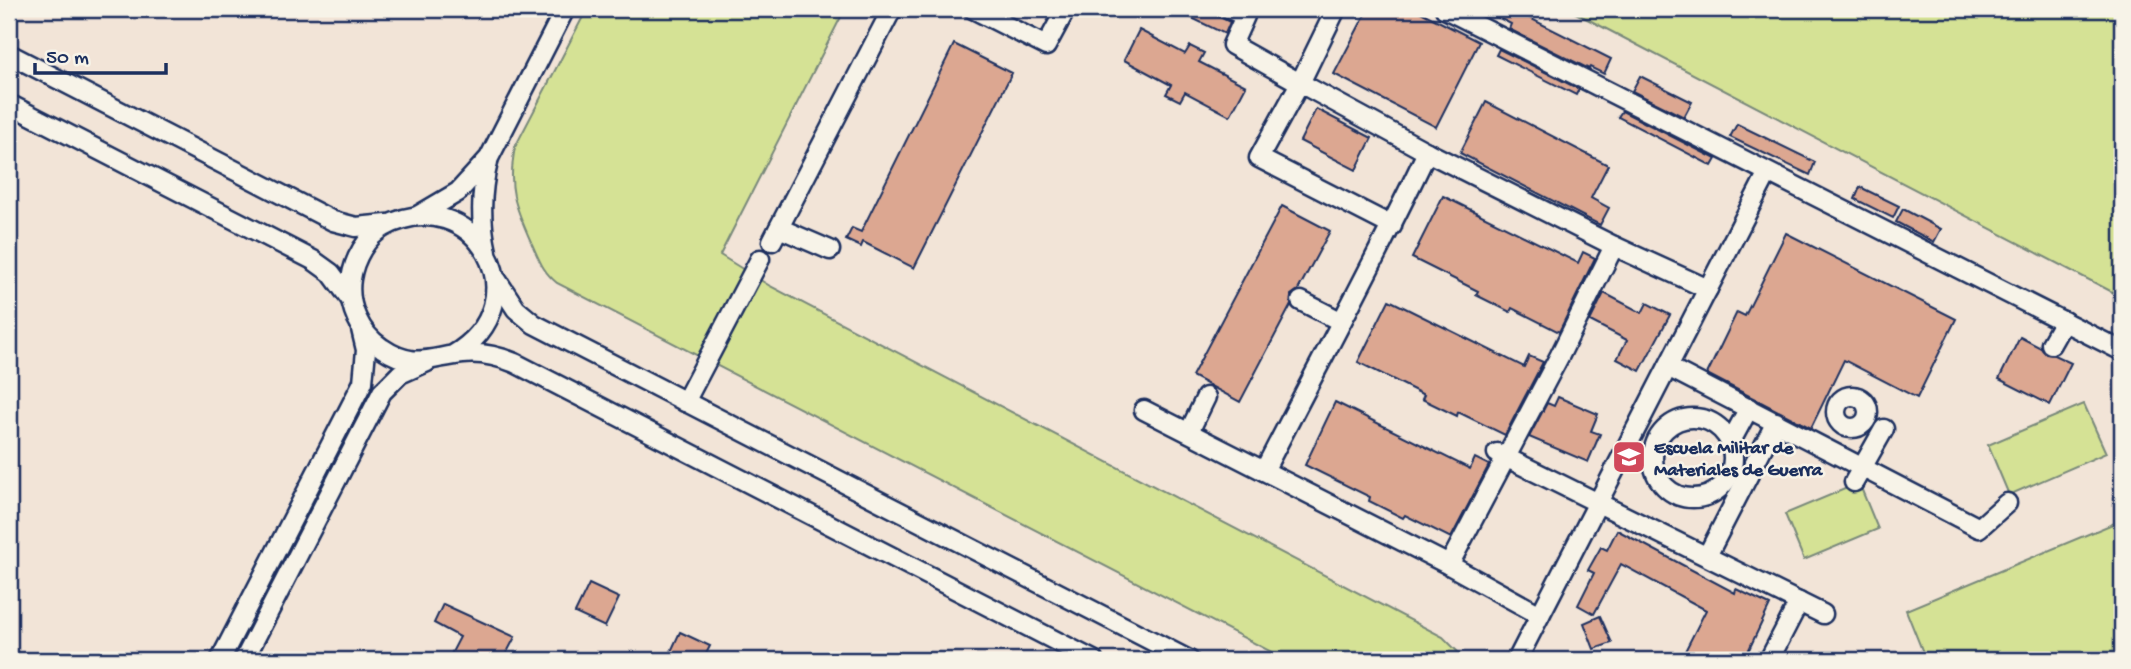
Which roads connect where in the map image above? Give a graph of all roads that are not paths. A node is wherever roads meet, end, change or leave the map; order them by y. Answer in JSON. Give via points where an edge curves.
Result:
{"nodes":[{"id":1,"x":565,"y":9,"type":"edge"},
{"id":2,"x":892,"y":9,"type":"edge"},
{"id":3,"x":973,"y":9,"type":"edge"},
{"id":4,"x":1066,"y":9,"type":"edge"},
{"id":5,"x":1231,"y":9,"type":"edge"},
{"id":6,"x":1336,"y":9,"type":"edge"},
{"id":7,"x":1445,"y":9,"type":"edge"},
{"id":8,"x":9,"y":54,"type":"edge"},
{"id":9,"x":1300,"y":83,"type":"junction"},
{"id":10,"x":9,"y":104,"type":"edge"},
{"id":11,"x":1427,"y":152,"type":"junction"},
{"id":12,"x":489,"y":158,"type":"junction"},
{"id":13,"x":1767,"y":174,"type":"junction"},
{"id":14,"x":416,"y":216,"type":"junction"},
{"id":15,"x":397,"y":220,"type":"junction"},
{"id":16,"x":1392,"y":226,"type":"junction"},
{"id":17,"x":1614,"y":246,"type":"junction"},
{"id":18,"x":830,"y":250,"type":"dead end"},
{"id":19,"x":760,"y":259,"type":"dead end"},
{"id":20,"x":490,"y":262,"type":"junction"},
{"id":21,"x":1708,"y":289,"type":"junction"},
{"id":22,"x":351,"y":300,"type":"junction"},
{"id":23,"x":1301,"y":301,"type":"dead end"},
{"id":24,"x":357,"y":319,"type":"junction"},
{"id":25,"x":1340,"y":321,"type":"junction"},
{"id":26,"x":2064,"y":321,"type":"junction"},
{"id":27,"x":2051,"y":344,"type":"dead end"},
{"id":28,"x":2122,"y":351,"type":"edge"},
{"id":29,"x":453,"y":355,"type":"junction"},
{"id":30,"x":435,"y":360,"type":"junction"},
{"id":31,"x":1668,"y":366,"type":"junction"},
{"id":32,"x":1206,"y":397,"type":"dead end"},
{"id":33,"x":685,"y":402,"type":"junction"},
{"id":34,"x":1749,"y":408,"type":"junction"},
{"id":35,"x":1144,"y":410,"type":"dead end"},
{"id":36,"x":1866,"y":420,"type":"dead end"},
{"id":37,"x":1776,"y":422,"type":"junction"},
{"id":38,"x":1189,"y":432,"type":"junction"},
{"id":39,"x":1730,"y":443,"type":"junction"},
{"id":40,"x":1623,"y":454,"type":"junction"},
{"id":41,"x":1501,"y":456,"type":"junction"},
{"id":42,"x":1655,"y":469,"type":"junction"},
{"id":43,"x":1264,"y":471,"type":"junction"},
{"id":44,"x":1859,"y":474,"type":"junction"},
{"id":45,"x":1598,"y":502,"type":"junction"},
{"id":46,"x":2007,"y":503,"type":"dead end"},
{"id":47,"x":1707,"y":556,"type":"junction"},
{"id":48,"x":1449,"y":565,"type":"junction"},
{"id":49,"x":1800,"y":603,"type":"junction"},
{"id":50,"x":1823,"y":614,"type":"dead end"},
{"id":51,"x":1540,"y":615,"type":"junction"},
{"id":52,"x":1525,"y":657,"type":"edge"},
{"id":53,"x":220,"y":660,"type":"edge"},
{"id":54,"x":244,"y":660,"type":"edge"},
{"id":55,"x":1093,"y":660,"type":"edge"},
{"id":56,"x":1189,"y":660,"type":"edge"},
{"id":57,"x":1769,"y":660,"type":"edge"}],
"edges":[{"from":1,"to":12,"type":"street"},
{"from":2,"to":18,"type":"street","via":[[776,234]]},
{"from":3,"to":4,"type":"street","via":[[1046,46]]},
{"from":5,"to":9,"type":"street","via":[[1245,16],[1232,45]]},
{"from":6,"to":9,"type":"street"},
{"from":7,"to":13,"type":"street"},
{"from":8,"to":15,"type":"street","via":[[333,221],[368,228]]},
{"from":9,"to":11,"type":"street"},
{"from":9,"to":16,"type":"street","via":[[1259,158]]},
{"from":10,"to":22,"type":"street","via":[[313,260],[339,282]]},
{"from":11,"to":16,"type":"street"},
{"from":11,"to":17,"type":"street"},
{"from":12,"to":14,"type":"street","via":[[458,192]]},
{"from":12,"to":20,"type":"street","via":[[482,199]]},
{"from":13,"to":21,"type":"street"},
{"from":13,"to":26,"type":"street"},
{"from":14,"to":15,"type":"street"},
{"from":14,"to":20,"type":"street","via":[[434,216],[466,230]]},
{"from":15,"to":22,"type":"street","via":[[366,244],[353,270]]},
{"from":16,"to":25,"type":"street"},
{"from":17,"to":21,"type":"street"},
{"from":17,"to":41,"type":"street"},
{"from":19,"to":33,"type":"street"},
{"from":20,"to":29,"type":"street","via":[[496,285],[489,319],[468,346]]},
{"from":20,"to":33,"type":"street","via":[[508,300],[534,324]]},
{"from":21,"to":31,"type":"street"},
{"from":22,"to":24,"type":"street"},
{"from":23,"to":25,"type":"street"},
{"from":24,"to":30,"type":"street","via":[[367,335],[389,352],[416,361]]},
{"from":24,"to":53,"type":"street","via":[[366,350],[363,382]]},
{"from":25,"to":43,"type":"street"},
{"from":26,"to":27,"type":"street"},
{"from":26,"to":28,"type":"street"},
{"from":29,"to":30,"type":"street"},
{"from":29,"to":55,"type":"street","via":[[480,354],[514,363]]},
{"from":30,"to":54,"type":"street","via":[[411,368],[382,392]]},
{"from":31,"to":34,"type":"street"},
{"from":31,"to":40,"type":"street"},
{"from":32,"to":38,"type":"street"},
{"from":33,"to":56,"type":"street"},
{"from":34,"to":37,"type":"street"},
{"from":34,"to":39,"type":"street"},
{"from":35,"to":38,"type":"street"},
{"from":36,"to":44,"type":"street","via":[[1892,433]]},
{"from":37,"to":44,"type":"street"},
{"from":37,"to":47,"type":"street"},
{"from":38,"to":43,"type":"street"},
{"from":39,"to":42,"type":"street","via":[[1708,420],[1683,419],[1662,432],[1656,442]]},
{"from":39,"to":42,"type":"street","via":[[1731,473],[1714,493],[1702,498],[1677,495]]},
{"from":40,"to":42,"type":"street"},
{"from":40,"to":45,"type":"street"},
{"from":41,"to":45,"type":"street"},
{"from":41,"to":48,"type":"street"},
{"from":43,"to":48,"type":"street"},
{"from":44,"to":46,"type":"street","via":[[1979,528]]},
{"from":45,"to":47,"type":"street"},
{"from":45,"to":51,"type":"street"},
{"from":47,"to":49,"type":"street"},
{"from":48,"to":51,"type":"street"},
{"from":49,"to":50,"type":"street"},
{"from":49,"to":57,"type":"street"},
{"from":51,"to":52,"type":"street"}]}
